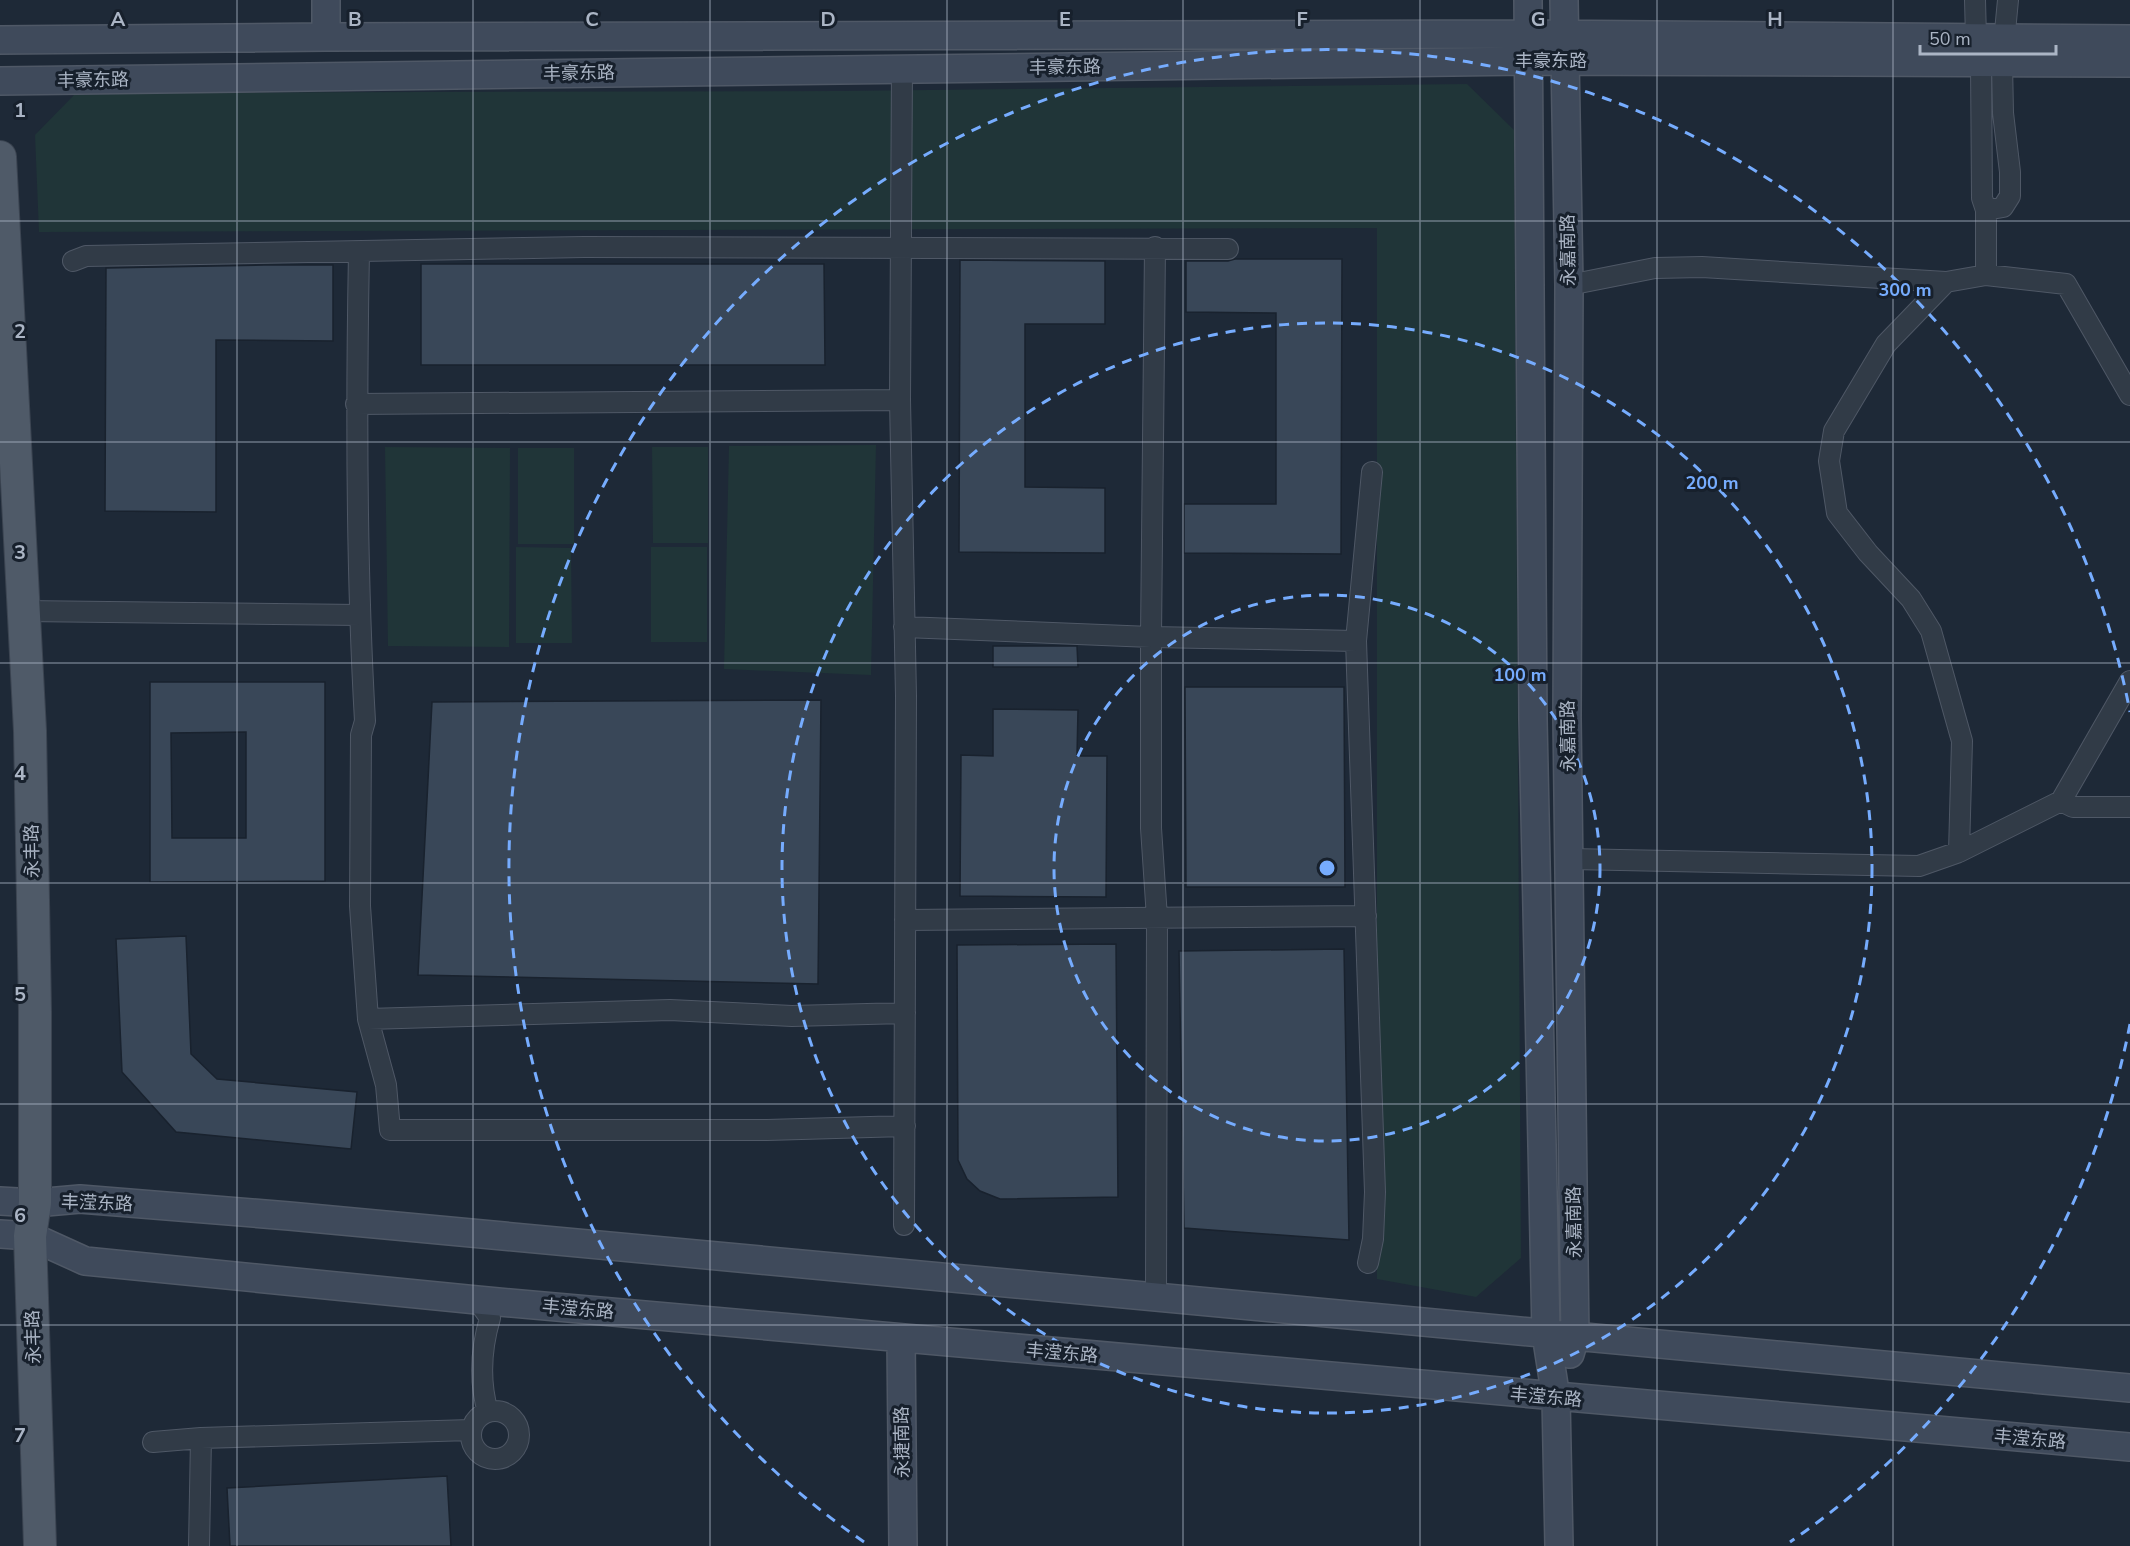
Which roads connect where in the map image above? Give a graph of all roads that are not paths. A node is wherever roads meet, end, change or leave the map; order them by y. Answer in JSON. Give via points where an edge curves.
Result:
{"nodes":[{"id":1,"x":326,"y":0,"type":"edge"},
{"id":2,"x":1528,"y":0,"type":"edge"},
{"id":3,"x":1564,"y":0,"type":"edge"},
{"id":4,"x":1975,"y":0,"type":"edge"},
{"id":5,"x":2008,"y":0,"type":"edge"},
{"id":6,"x":1528,"y":33,"type":"junction"},
{"id":7,"x":1564,"y":34,"type":"junction"},
{"id":8,"x":326,"y":37,"type":"junction"},
{"id":9,"x":2130,"y":39,"type":"edge"},
{"id":10,"x":0,"y":40,"type":"edge"},
{"id":11,"x":1991,"y":51,"type":"junction"},
{"id":12,"x":1528,"y":61,"type":"junction"},
{"id":13,"x":1565,"y":61,"type":"junction"},
{"id":14,"x":2130,"y":63,"type":"edge"},
{"id":15,"x":902,"y":68,"type":"junction"},
{"id":16,"x":0,"y":81,"type":"edge"},
{"id":17,"x":0,"y":157,"type":"edge"},
{"id":18,"x":1986,"y":210,"type":"junction"},
{"id":19,"x":901,"y":247,"type":"junction"},
{"id":20,"x":1155,"y":247,"type":"junction"},
{"id":21,"x":1228,"y":249,"type":"dead end"},
{"id":22,"x":359,"y":252,"type":"junction"},
{"id":23,"x":73,"y":261,"type":"dead end"},
{"id":24,"x":1986,"y":275,"type":"junction"},
{"id":25,"x":1946,"y":282,"type":"junction"},
{"id":26,"x":1569,"y":285,"type":"junction"},
{"id":27,"x":2130,"y":395,"type":"edge"},
{"id":28,"x":900,"y":400,"type":"junction"},
{"id":29,"x":356,"y":404,"type":"junction"},
{"id":30,"x":1372,"y":472,"type":"dead end"},
{"id":31,"x":24,"y":610,"type":"junction"},
{"id":32,"x":358,"y":615,"type":"junction"},
{"id":33,"x":904,"y":627,"type":"junction"},
{"id":34,"x":1151,"y":637,"type":"junction"},
{"id":35,"x":1356,"y":641,"type":"junction"},
{"id":36,"x":2130,"y":681,"type":"edge"},
{"id":37,"x":2061,"y":801,"type":"junction"},
{"id":38,"x":2130,"y":807,"type":"edge"},
{"id":39,"x":1959,"y":852,"type":"junction"},
{"id":40,"x":1571,"y":859,"type":"junction"},
{"id":41,"x":1366,"y":915,"type":"junction"},
{"id":42,"x":1157,"y":918,"type":"junction"},
{"id":43,"x":905,"y":920,"type":"junction"},
{"id":44,"x":905,"y":1013,"type":"junction"},
{"id":45,"x":368,"y":1019,"type":"junction"},
{"id":46,"x":905,"y":1126,"type":"junction"},
{"id":47,"x":0,"y":1201,"type":"edge"},
{"id":48,"x":35,"y":1203,"type":"junction"},
{"id":49,"x":904,"y":1225,"type":"dead end"},
{"id":50,"x":15,"y":1235,"type":"edge"},
{"id":51,"x":1368,"y":1263,"type":"dead end"},
{"id":52,"x":1156,"y":1297,"type":"junction"},
{"id":53,"x":477,"y":1300,"type":"junction"},
{"id":54,"x":1546,"y":1334,"type":"junction"},
{"id":55,"x":1575,"y":1337,"type":"junction"},
{"id":56,"x":901,"y":1338,"type":"junction"},
{"id":57,"x":2130,"y":1388,"type":"edge"},
{"id":58,"x":1556,"y":1398,"type":"junction"},
{"id":59,"x":488,"y":1412,"type":"junction"},
{"id":60,"x":471,"y":1430,"type":"junction"},
{"id":61,"x":201,"y":1438,"type":"junction"},
{"id":62,"x":153,"y":1442,"type":"dead end"},
{"id":63,"x":2130,"y":1447,"type":"edge"},
{"id":64,"x":40,"y":1546,"type":"edge"},
{"id":65,"x":199,"y":1546,"type":"edge"},
{"id":66,"x":903,"y":1546,"type":"edge"},
{"id":67,"x":1559,"y":1546,"type":"edge"}],
"edges":[{"from":1,"to":8,"type":"street"},
{"from":2,"to":6,"type":"street","name":"永嘉南路"},
{"from":3,"to":7,"type":"street","name":"永嘉南路"},
{"from":4,"to":11,"type":"street"},
{"from":5,"to":11,"type":"street"},
{"from":6,"to":7,"type":"street","name":"丰豪东路"},
{"from":6,"to":8,"type":"street","name":"丰豪东路"},
{"from":6,"to":12,"type":"street","name":"永嘉南路"},
{"from":7,"to":11,"type":"street","name":"丰豪东路"},
{"from":7,"to":13,"type":"street","name":"永嘉南路"},
{"from":8,"to":10,"type":"street","name":"丰豪东路"},
{"from":9,"to":11,"type":"street","name":"丰豪东路"},
{"from":11,"to":13,"type":"street","name":"丰豪东路"},
{"from":11,"to":14,"type":"street","name":"丰豪东路"},
{"from":11,"to":18,"type":"street","via":[[1982,198]]},
{"from":11,"to":18,"type":"street","via":[[2003,113],[2010,196],[2003,207]]},
{"from":12,"to":13,"type":"street","name":"丰豪东路"},
{"from":12,"to":15,"type":"street","name":"丰豪东路"},
{"from":12,"to":54,"type":"street","name":"永嘉南路","via":[[1533,720]]},
{"from":13,"to":26,"type":"street","name":"永嘉南路"},
{"from":15,"to":16,"type":"street","name":"丰豪东路"},
{"from":15,"to":19,"type":"street"},
{"from":17,"to":31,"type":"main road","name":"永丰路"},
{"from":18,"to":24,"type":"street"},
{"from":19,"to":20,"type":"street"},
{"from":19,"to":22,"type":"street"},
{"from":19,"to":28,"type":"street"},
{"from":20,"to":21,"type":"street"},
{"from":20,"to":34,"type":"street"},
{"from":22,"to":23,"type":"street","via":[[86,256]]},
{"from":22,"to":29,"type":"street"},
{"from":24,"to":25,"type":"street"},
{"from":24,"to":27,"type":"street","via":[[2066,284]]},
{"from":25,"to":26,"type":"street","via":[[1690,267],[1655,268]]},
{"from":25,"to":39,"type":"street","via":[[1886,344],[1834,431],[1829,461],[1837,513],[1911,599],[1931,631],[1962,741]]},
{"from":26,"to":40,"type":"street","name":"永嘉南路","via":[[1567,718]]},
{"from":28,"to":29,"type":"street"},
{"from":28,"to":33,"type":"street"},
{"from":29,"to":32,"type":"street"},
{"from":30,"to":35,"type":"street"},
{"from":31,"to":32,"type":"street"},
{"from":31,"to":48,"type":"main road","name":"永丰路","via":[[35,1000]]},
{"from":32,"to":45,"type":"street","via":[[365,722],[361,735],[360,906]]},
{"from":33,"to":34,"type":"street"},
{"from":33,"to":43,"type":"street"},
{"from":34,"to":35,"type":"street"},
{"from":34,"to":42,"type":"street","via":[[1151,828]]},
{"from":35,"to":41,"type":"street"},
{"from":36,"to":37,"type":"street"},
{"from":37,"to":38,"type":"street","via":[[2073,807]]},
{"from":37,"to":39,"type":"street"},
{"from":39,"to":40,"type":"street","via":[[1919,866]]},
{"from":40,"to":55,"type":"street","name":"永嘉南路"},
{"from":41,"to":42,"type":"street"},
{"from":41,"to":51,"type":"street","via":[[1375,1192]]},
{"from":42,"to":43,"type":"street"},
{"from":42,"to":52,"type":"street"},
{"from":43,"to":44,"type":"street"},
{"from":44,"to":45,"type":"street","via":[[792,1016],[670,1010]]},
{"from":44,"to":46,"type":"street"},
{"from":45,"to":46,"type":"street","via":[[386,1085],[390,1130]]},
{"from":46,"to":49,"type":"street"},
{"from":47,"to":48,"type":"street","name":"丰滢东路"},
{"from":48,"to":50,"type":"main road","name":"永丰路"},
{"from":48,"to":52,"type":"street","name":"丰滢东路","via":[[80,1199],[277,1215]]},
{"from":50,"to":53,"type":"street","name":"丰滢东路","via":[[85,1261]]},
{"from":50,"to":64,"type":"main road","name":"永丰路"},
{"from":52,"to":54,"type":"street","name":"丰滢东路"},
{"from":53,"to":56,"type":"street","name":"丰滢东路"},
{"from":53,"to":59,"type":"street","via":[[490,1318],[484,1341],[482,1391]]},
{"from":54,"to":55,"type":"street","name":"丰滢东路"},
{"from":54,"to":58,"type":"street","name":"永嘉南路"},
{"from":55,"to":57,"type":"street","name":"丰滢东路"},
{"from":55,"to":58,"type":"street","name":"永嘉南路"},
{"from":56,"to":58,"type":"street","name":"丰滢东路"},
{"from":56,"to":66,"type":"street","name":"永捷南路"},
{"from":58,"to":63,"type":"street","name":"丰滢东路"},
{"from":58,"to":67,"type":"street","name":"永嘉南路"},
{"from":59,"to":60,"type":"street"},
{"from":59,"to":60,"type":"street","via":[[503,1413],[515,1422],[519,1436],[514,1450],[501,1459],[485,1457],[473,1446]]},
{"from":60,"to":61,"type":"street"},
{"from":61,"to":62,"type":"street"},
{"from":61,"to":65,"type":"street"}]}
